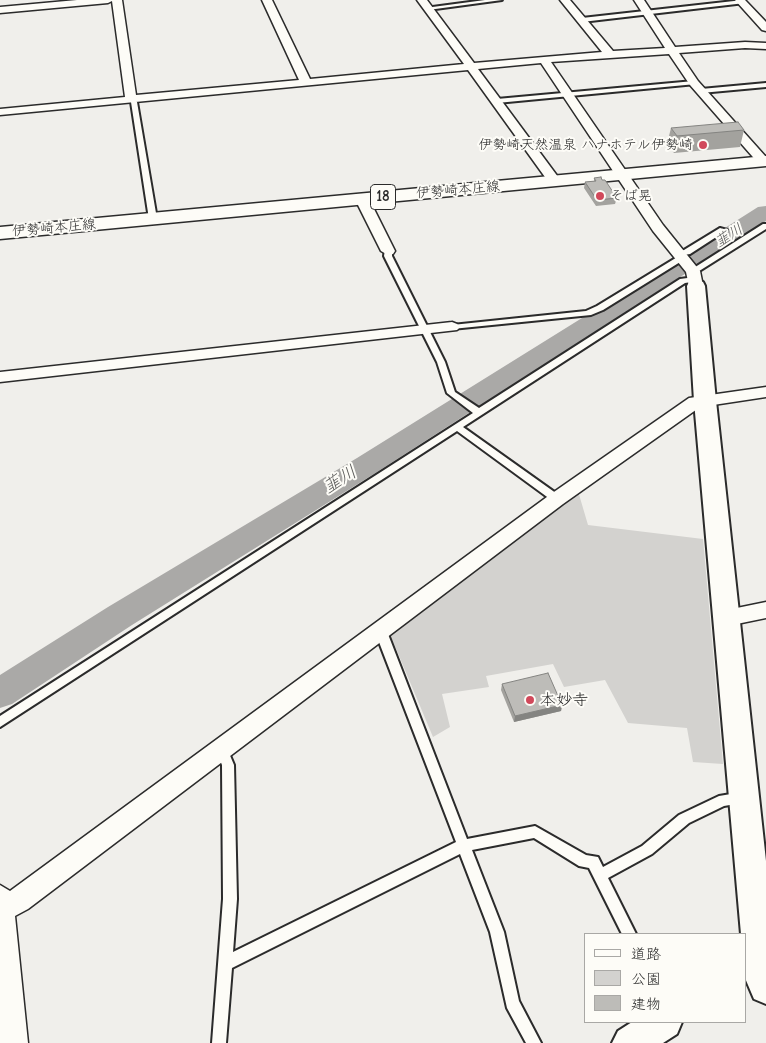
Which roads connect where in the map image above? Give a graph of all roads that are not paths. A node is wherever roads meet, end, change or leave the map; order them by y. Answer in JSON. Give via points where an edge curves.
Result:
{"nodes":[{"id":1,"x":108,"y":0,"type":"edge"},
{"id":2,"x":117,"y":0,"type":"edge"},
{"id":3,"x":267,"y":0,"type":"edge"},
{"id":4,"x":500,"y":0,"type":"edge"},
{"id":5,"x":565,"y":0,"type":"edge"},
{"id":6,"x":639,"y":0,"type":"edge"},
{"id":7,"x":745,"y":1,"type":"edge"},
{"id":8,"x":425,"y":4,"type":"edge"},
{"id":9,"x":0,"y":10,"type":"edge"},
{"id":10,"x":647,"y":12,"type":"junction"},
{"id":11,"x":582,"y":20,"type":"junction"},
{"id":12,"x":766,"y":28,"type":"edge"},
{"id":13,"x":766,"y":46,"type":"edge"},
{"id":14,"x":672,"y":50,"type":"junction"},
{"id":15,"x":610,"y":55,"type":"junction"},
{"id":16,"x":544,"y":60,"type":"junction"},
{"id":17,"x":471,"y":67,"type":"junction"},
{"id":18,"x":306,"y":83,"type":"junction"},
{"id":19,"x":766,"y":85,"type":"edge"},
{"id":20,"x":697,"y":87,"type":"junction"},
{"id":21,"x":568,"y":95,"type":"junction"},
{"id":22,"x":131,"y":99,"type":"junction"},
{"id":23,"x":497,"y":101,"type":"junction"},
{"id":24,"x":0,"y":112,"type":"edge"},
{"id":25,"x":765,"y":161,"type":"edge"},
{"id":26,"x":621,"y":175,"type":"junction"},
{"id":27,"x":555,"y":181,"type":"junction"},
{"id":28,"x":362,"y":199,"type":"junction"},
{"id":29,"x":153,"y":219,"type":"junction"},
{"id":30,"x":766,"y":226,"type":"edge"},
{"id":31,"x":723,"y":230,"type":"dead end"},
{"id":32,"x":0,"y":233,"type":"edge"},
{"id":33,"x":388,"y":251,"type":"joint"},
{"id":34,"x":681,"y":256,"type":"junction"},
{"id":35,"x":695,"y":279,"type":"junction"},
{"id":36,"x":452,"y":327,"type":"joint"},
{"id":37,"x":425,"y":330,"type":"junction"},
{"id":38,"x":0,"y":377,"type":"edge"},
{"id":39,"x":766,"y":392,"type":"edge"},
{"id":40,"x":705,"y":401,"type":"junction"},
{"id":41,"x":476,"y":411,"type":"junction"},
{"id":42,"x":458,"y":427,"type":"junction"},
{"id":43,"x":556,"y":499,"type":"junction"},
{"id":44,"x":766,"y":610,"type":"edge"},
{"id":45,"x":727,"y":618,"type":"junction"},
{"id":46,"x":380,"y":629,"type":"junction"},
{"id":47,"x":0,"y":722,"type":"edge"},
{"id":48,"x":222,"y":750,"type":"junction"},
{"id":49,"x":744,"y":798,"type":"junction"},
{"id":50,"x":462,"y":846,"type":"junction"},
{"id":51,"x":601,"y":875,"type":"junction"},
{"id":52,"x":1,"y":904,"type":"edge"},
{"id":53,"x":629,"y":933,"type":"edge"},
{"id":54,"x":226,"y":963,"type":"junction"},
{"id":55,"x":760,"y":982,"type":"edge"},
{"id":56,"x":663,"y":1023,"type":"edge"},
{"id":57,"x":14,"y":1043,"type":"edge"},
{"id":58,"x":219,"y":1043,"type":"edge"},
{"id":59,"x":534,"y":1043,"type":"edge"},
{"id":60,"x":630,"y":1043,"type":"edge"}],
"edges":[{"from":1,"to":9,"type":"street"},
{"from":2,"to":22,"type":"street"},
{"from":3,"to":18,"type":"street"},
{"from":4,"to":8,"type":"lane"},
{"from":5,"to":11,"type":"street"},
{"from":6,"to":10,"type":"street"},
{"from":7,"to":10,"type":"lane"},
{"from":7,"to":12,"type":"street"},
{"from":8,"to":17,"type":"street"},
{"from":10,"to":11,"type":"lane"},
{"from":10,"to":14,"type":"street"},
{"from":11,"to":15,"type":"street"},
{"from":13,"to":14,"type":"street"},
{"from":14,"to":15,"type":"street"},
{"from":14,"to":20,"type":"street"},
{"from":15,"to":16,"type":"street"},
{"from":16,"to":17,"type":"street"},
{"from":16,"to":21,"type":"street"},
{"from":17,"to":18,"type":"street"},
{"from":17,"to":23,"type":"street"},
{"from":18,"to":22,"type":"street"},
{"from":19,"to":20,"type":"lane"},
{"from":20,"to":21,"type":"lane"},
{"from":20,"to":25,"type":"street"},
{"from":21,"to":23,"type":"lane"},
{"from":21,"to":26,"type":"street"},
{"from":22,"to":24,"type":"street"},
{"from":22,"to":29,"type":"lane"},
{"from":23,"to":27,"type":"street"},
{"from":25,"to":26,"type":"main road","name":"伊勢崎本庄線","number":"18"},
{"from":26,"to":27,"type":"main road","name":"伊勢崎本庄線","number":"18"},
{"from":26,"to":34,"type":"street"},
{"from":27,"to":28,"type":"main road","name":"伊勢崎本庄線","number":"18"},
{"from":28,"to":29,"type":"main road","name":"伊勢崎本庄線","number":"18"},
{"from":28,"to":33,"type":"street"},
{"from":29,"to":32,"type":"main road","name":"伊勢崎本庄線","number":"18"},
{"from":30,"to":35,"type":"lane"},
{"from":31,"to":34,"type":"lane"},
{"from":33,"to":37,"type":"lane"},
{"from":34,"to":35,"type":"street"},
{"from":34,"to":36,"type":"lane","via":[[588,313]]},
{"from":35,"to":40,"type":"street"},
{"from":35,"to":41,"type":"lane","via":[[683,281]]},
{"from":36,"to":37,"type":"street"},
{"from":37,"to":38,"type":"street"},
{"from":37,"to":41,"type":"lane","via":[[441,362],[451,393]]},
{"from":39,"to":40,"type":"street"},
{"from":40,"to":43,"type":"street","via":[[695,402]]},
{"from":40,"to":45,"type":"street"},
{"from":41,"to":42,"type":"lane"},
{"from":42,"to":43,"type":"lane"},
{"from":42,"to":47,"type":"lane"},
{"from":43,"to":46,"type":"street"},
{"from":44,"to":45,"type":"street"},
{"from":45,"to":49,"type":"street"},
{"from":46,"to":48,"type":"street"},
{"from":46,"to":50,"type":"lane"},
{"from":48,"to":52,"type":"street","via":[[19,900]]},
{"from":48,"to":54,"type":"lane","via":[[228,765],[229,801],[230,899]]},
{"from":49,"to":51,"type":"lane","via":[[723,800],[684,819],[647,850]]},
{"from":49,"to":55,"type":"street"},
{"from":50,"to":51,"type":"lane","via":[[535,832],[584,861],[593,862]]},
{"from":50,"to":54,"type":"lane"},
{"from":50,"to":59,"type":"lane","via":[[497,932],[512,1003]]},
{"from":51,"to":53,"type":"lane"},
{"from":52,"to":57,"type":"street"},
{"from":54,"to":58,"type":"lane"},
{"from":56,"to":60,"type":"street"}]}
